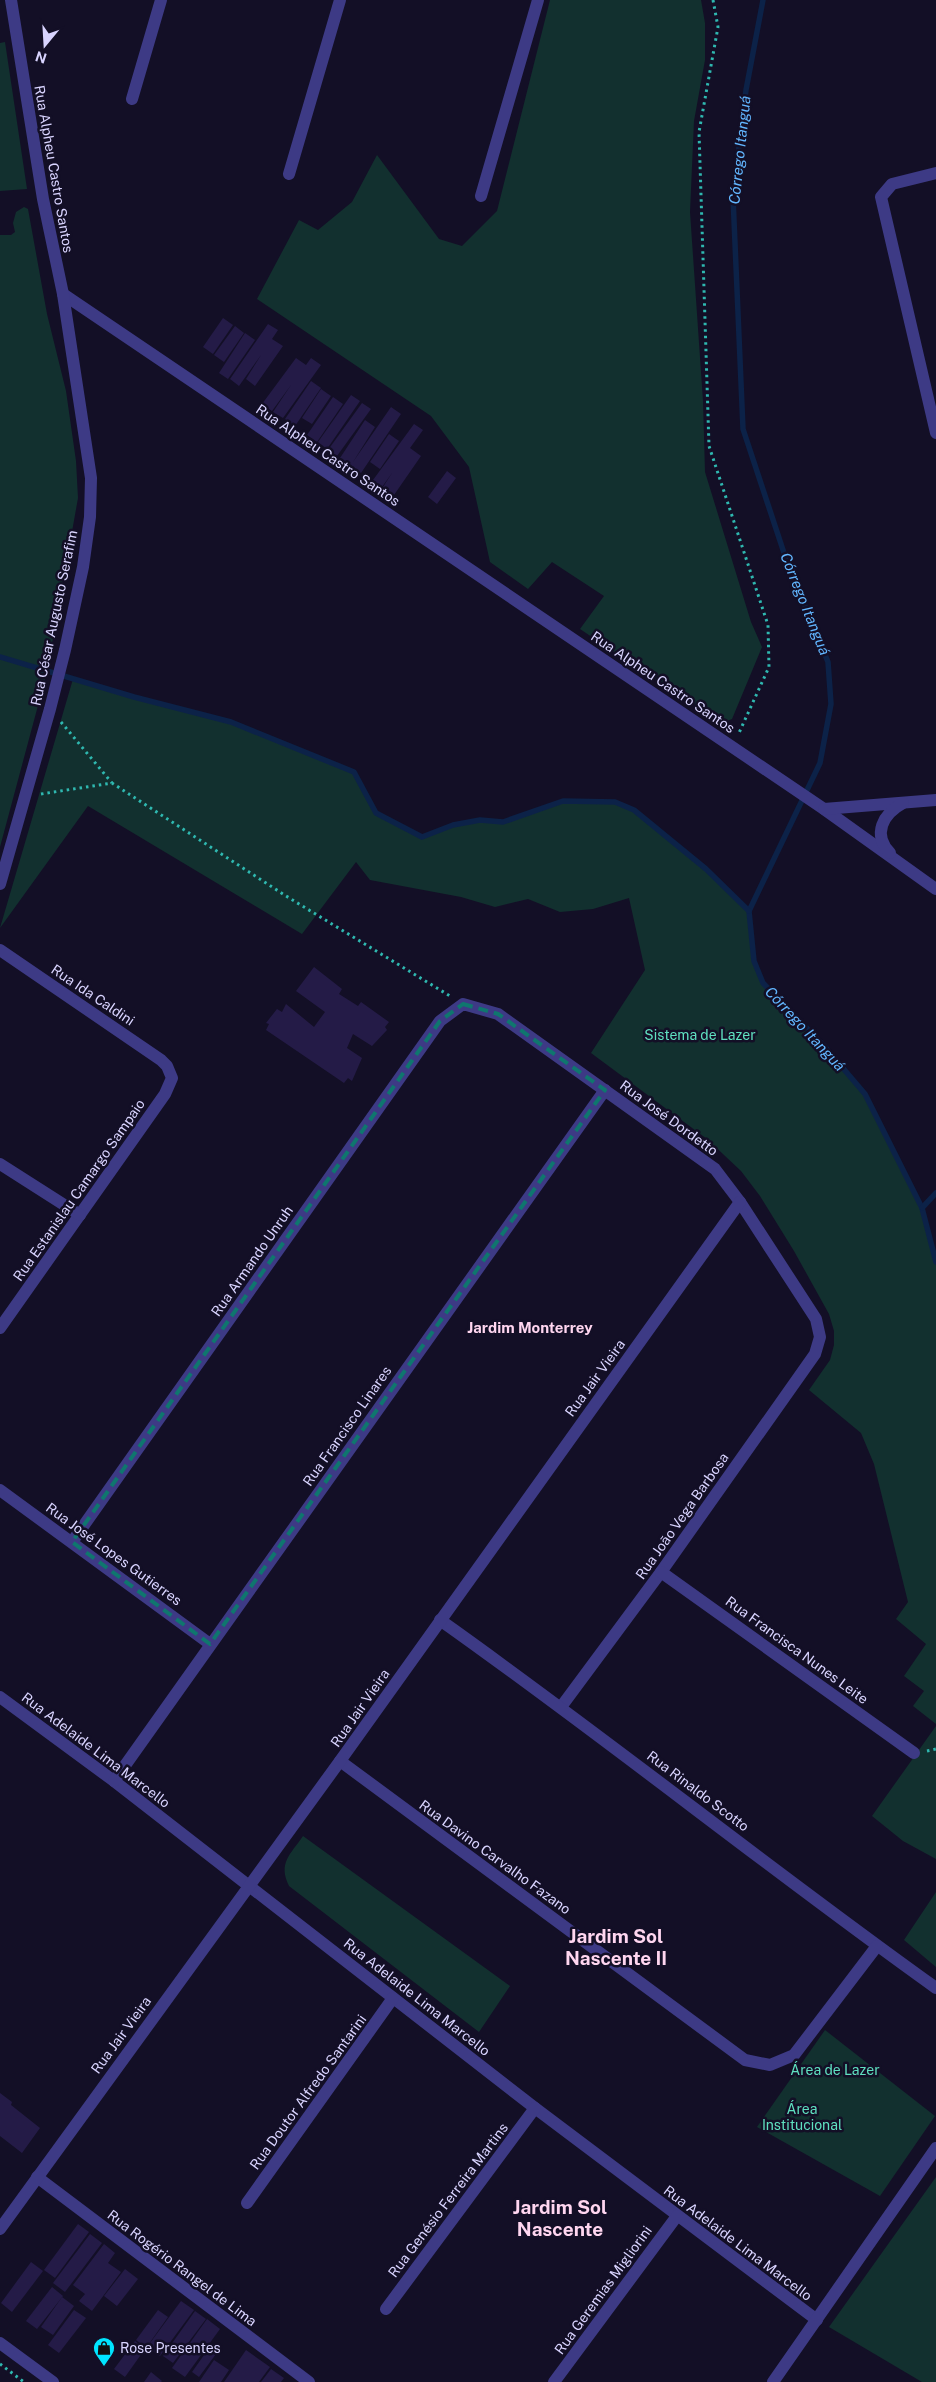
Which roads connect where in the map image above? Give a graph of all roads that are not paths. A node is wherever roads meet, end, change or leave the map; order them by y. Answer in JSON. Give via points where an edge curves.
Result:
{"nodes":[{"id":1,"x":10,"y":0,"type":"edge"},
{"id":2,"x":161,"y":0,"type":"edge"},
{"id":3,"x":340,"y":0,"type":"edge"},
{"id":4,"x":538,"y":0,"type":"edge"},
{"id":5,"x":132,"y":99,"type":"dead end"},
{"id":6,"x":936,"y":173,"type":"edge"},
{"id":7,"x":289,"y":174,"type":"dead end"},
{"id":8,"x":481,"y":196,"type":"dead end"},
{"id":9,"x":63,"y":294,"type":"junction"},
{"id":10,"x":936,"y":433,"type":"edge"},
{"id":11,"x":936,"y":800,"type":"edge"},
{"id":12,"x":905,"y":802,"type":"junction"},
{"id":13,"x":821,"y":807,"type":"junction"},
{"id":14,"x":901,"y":863,"type":"junction"},
{"id":15,"x":0,"y":884,"type":"edge"},
{"id":16,"x":936,"y":889,"type":"edge"},
{"id":17,"x":0,"y":950,"type":"edge"},
{"id":18,"x":463,"y":1004,"type":"joint"},
{"id":19,"x":167,"y":1066,"type":"joint"},
{"id":20,"x":605,"y":1090,"type":"junction"},
{"id":21,"x":0,"y":1164,"type":"edge"},
{"id":22,"x":740,"y":1202,"type":"junction"},
{"id":23,"x":80,"y":1215,"type":"junction"},
{"id":24,"x":0,"y":1328,"type":"edge"},
{"id":25,"x":820,"y":1337,"type":"joint"},
{"id":26,"x":0,"y":1490,"type":"edge"},
{"id":27,"x":72,"y":1542,"type":"junction"},
{"id":28,"x":661,"y":1572,"type":"junction"},
{"id":29,"x":440,"y":1620,"type":"junction"},
{"id":30,"x":210,"y":1644,"type":"junction"},
{"id":31,"x":0,"y":1697,"type":"edge"},
{"id":32,"x":561,"y":1707,"type":"junction"},
{"id":33,"x":914,"y":1753,"type":"dead end"},
{"id":34,"x":340,"y":1762,"type":"junction"},
{"id":35,"x":114,"y":1781,"type":"junction"},
{"id":36,"x":249,"y":1886,"type":"junction"},
{"id":37,"x":877,"y":1946,"type":"junction"},
{"id":38,"x":936,"y":1988,"type":"edge"},
{"id":39,"x":393,"y":1998,"type":"junction"},
{"id":40,"x":535,"y":2108,"type":"junction"},
{"id":41,"x":936,"y":2148,"type":"edge"},
{"id":42,"x":36,"y":2177,"type":"junction"},
{"id":43,"x":247,"y":2203,"type":"dead end"},
{"id":44,"x":677,"y":2216,"type":"junction"},
{"id":45,"x":0,"y":2229,"type":"edge"},
{"id":46,"x":386,"y":2309,"type":"dead end"},
{"id":47,"x":817,"y":2320,"type":"junction"},
{"id":48,"x":0,"y":2343,"type":"edge"},
{"id":49,"x":53,"y":2382,"type":"edge"},
{"id":50,"x":309,"y":2382,"type":"edge"},
{"id":51,"x":554,"y":2382,"type":"edge"},
{"id":52,"x":773,"y":2382,"type":"edge"}],
"edges":[{"from":1,"to":9,"type":"street","name":"Rua Alpheu Castro Santos","via":[[43,199]]},
{"from":2,"to":5,"type":"street"},
{"from":3,"to":7,"type":"street"},
{"from":4,"to":8,"type":"street"},
{"from":6,"to":10,"type":"street","via":[[892,184],[881,197]]},
{"from":9,"to":13,"type":"street","name":"Rua Alpheu Castro Santos"},
{"from":9,"to":15,"type":"street","name":"Rua César Augusto Serafim","via":[[91,478],[90,518],[83,567],[55,692]]},
{"from":11,"to":12,"type":"street"},
{"from":12,"to":13,"type":"street"},
{"from":12,"to":14,"type":"street","name":"Rua Alpheu Castro Santos","via":[[886,816],[880,836],[888,851]]},
{"from":13,"to":14,"type":"street","name":"Rua Alpheu Castro Santos"},
{"from":14,"to":16,"type":"street","name":"Rua Alpheu Castro Santos"},
{"from":17,"to":19,"type":"street","name":"Rua Ida Caldini"},
{"from":18,"to":20,"type":"street","name":"Rua José Dordetto","via":[[498,1014]]},
{"from":18,"to":27,"type":"street","name":"Rua Armando Unruh","via":[[440,1021]]},
{"from":19,"to":23,"type":"street","name":"Rua Estanislau Camargo Sampaio","via":[[172,1078],[165,1094]]},
{"from":20,"to":22,"type":"street","name":"Rua José Dordetto","via":[[714,1169]]},
{"from":20,"to":30,"type":"street","name":"Rua Francisco Linares"},
{"from":21,"to":23,"type":"street"},
{"from":22,"to":25,"type":"street","name":"Rua José Dordetto","via":[[816,1319]]},
{"from":22,"to":29,"type":"street","name":"Rua Jair Vieira"},
{"from":23,"to":24,"type":"street","name":"Rua Estanislau Camargo Sampaio"},
{"from":25,"to":28,"type":"street","name":"Rua João Vega Barbosa","via":[[815,1354]]},
{"from":26,"to":27,"type":"street","name":"Rua José Lopes Gutierres"},
{"from":27,"to":30,"type":"street","name":"Rua José Lopes Gutierres"},
{"from":28,"to":32,"type":"street","name":"Rua João Vega Barbosa"},
{"from":28,"to":33,"type":"street","name":"Rua Francisca Nunes Leite"},
{"from":29,"to":32,"type":"street","name":"Rua Rinaldo Scotto"},
{"from":29,"to":34,"type":"street","name":"Rua Jair Vieira"},
{"from":30,"to":35,"type":"street","name":"Rua Francisco Linares"},
{"from":31,"to":35,"type":"street","name":"Rua Adelaide Lima Marcello"},
{"from":32,"to":37,"type":"street","name":"Rua Rinaldo Scotto"},
{"from":34,"to":36,"type":"street","name":"Rua Jair Vieira"},
{"from":34,"to":37,"type":"street","name":"Rua Davino Carvalho Fazano","via":[[745,2060],[770,2065],[794,2055]]},
{"from":35,"to":36,"type":"street","name":"Rua Adelaide Lima Marcello"},
{"from":36,"to":39,"type":"street","name":"Rua Adelaide Lima Marcello"},
{"from":36,"to":42,"type":"street","name":"Rua Jair Vieira"},
{"from":37,"to":38,"type":"street","name":"Rua Rinaldo Scotto"},
{"from":39,"to":40,"type":"street","name":"Rua Adelaide Lima Marcello"},
{"from":39,"to":43,"type":"street","name":"Rua Doutor Alfredo Santarini"},
{"from":40,"to":44,"type":"street","name":"Rua Adelaide Lima Marcello"},
{"from":40,"to":46,"type":"street","name":"Rua Genésio Ferreira Martins"},
{"from":41,"to":47,"type":"street"},
{"from":42,"to":45,"type":"street","name":"Rua Jair Vieira"},
{"from":42,"to":50,"type":"street","name":"Rua Rogério Rangel de Lima"},
{"from":44,"to":47,"type":"street","name":"Rua Adelaide Lima Marcello"},
{"from":44,"to":51,"type":"street","name":"Rua Geremias Migliorini"},
{"from":47,"to":52,"type":"street"},
{"from":48,"to":49,"type":"street"}]}
